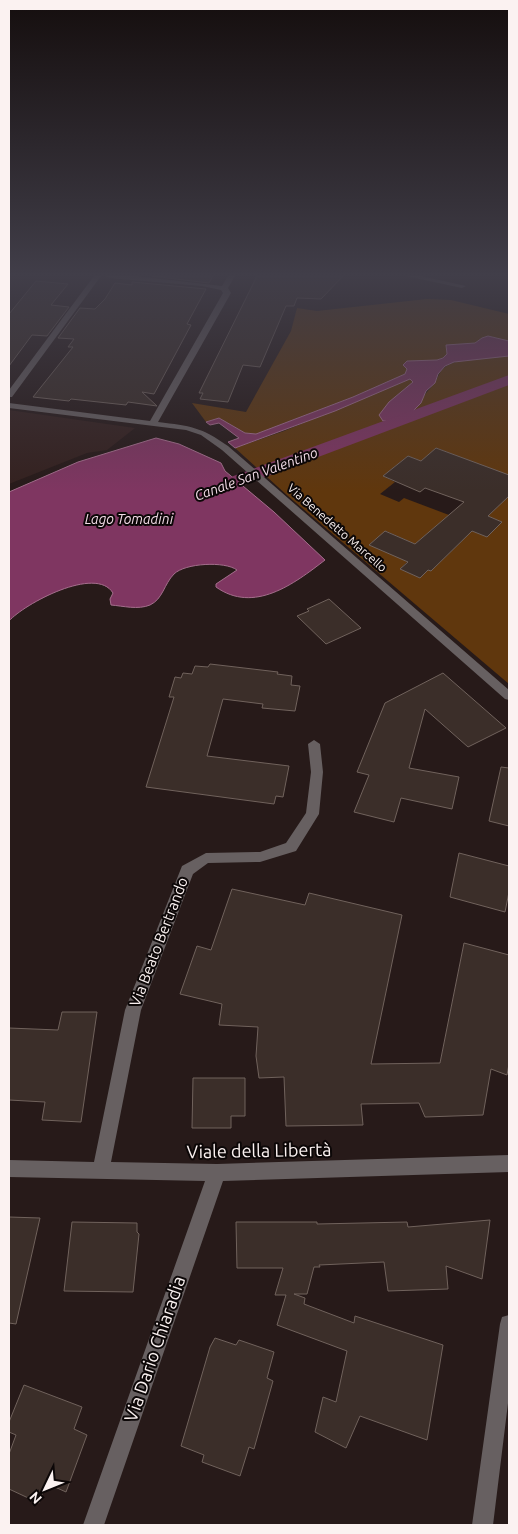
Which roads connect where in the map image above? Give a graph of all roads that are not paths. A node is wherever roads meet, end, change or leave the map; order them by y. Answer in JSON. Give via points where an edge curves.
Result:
{"nodes":[{"id":1,"x":44,"y":348,"type":"edge"},
{"id":2,"x":196,"y":348,"type":"edge"},
{"id":3,"x":9,"y":395,"type":"edge"},
{"id":4,"x":9,"y":406,"type":"edge"},
{"id":5,"x":153,"y":423,"type":"junction"},
{"id":6,"x":509,"y":696,"type":"edge"},
{"id":7,"x":314,"y":744,"type":"dead end"},
{"id":8,"x":509,"y":1164,"type":"edge"},
{"id":9,"x":9,"y":1168,"type":"edge"},
{"id":10,"x":101,"y":1170,"type":"junction"},
{"id":11,"x":217,"y":1173,"type":"junction"},
{"id":12,"x":509,"y":1324,"type":"edge"},
{"id":13,"x":93,"y":1525,"type":"edge"},
{"id":14,"x":482,"y":1525,"type":"edge"}],
"edges":[{"from":1,"to":3,"type":"street"},
{"from":2,"to":5,"type":"street"},
{"from":4,"to":5,"type":"street","name":"Via Benedetto Marcello"},
{"from":5,"to":6,"type":"street","name":"Via Benedetto Marcello","via":[[204,432],[225,448]]},
{"from":7,"to":10,"type":"street","name":"Via Beato Bertrando","via":[[317,772],[312,814],[291,847],[260,857],[206,858],[187,870],[133,1010]]},
{"from":8,"to":11,"type":"street","name":"Viale della Libertà"},
{"from":9,"to":10,"type":"street","name":"Viale della Libertà"},
{"from":10,"to":11,"type":"street","name":"Viale della Libertà"},
{"from":11,"to":13,"type":"street","name":"Via Dario Chiaradia"},
{"from":12,"to":14,"type":"street"}]}
